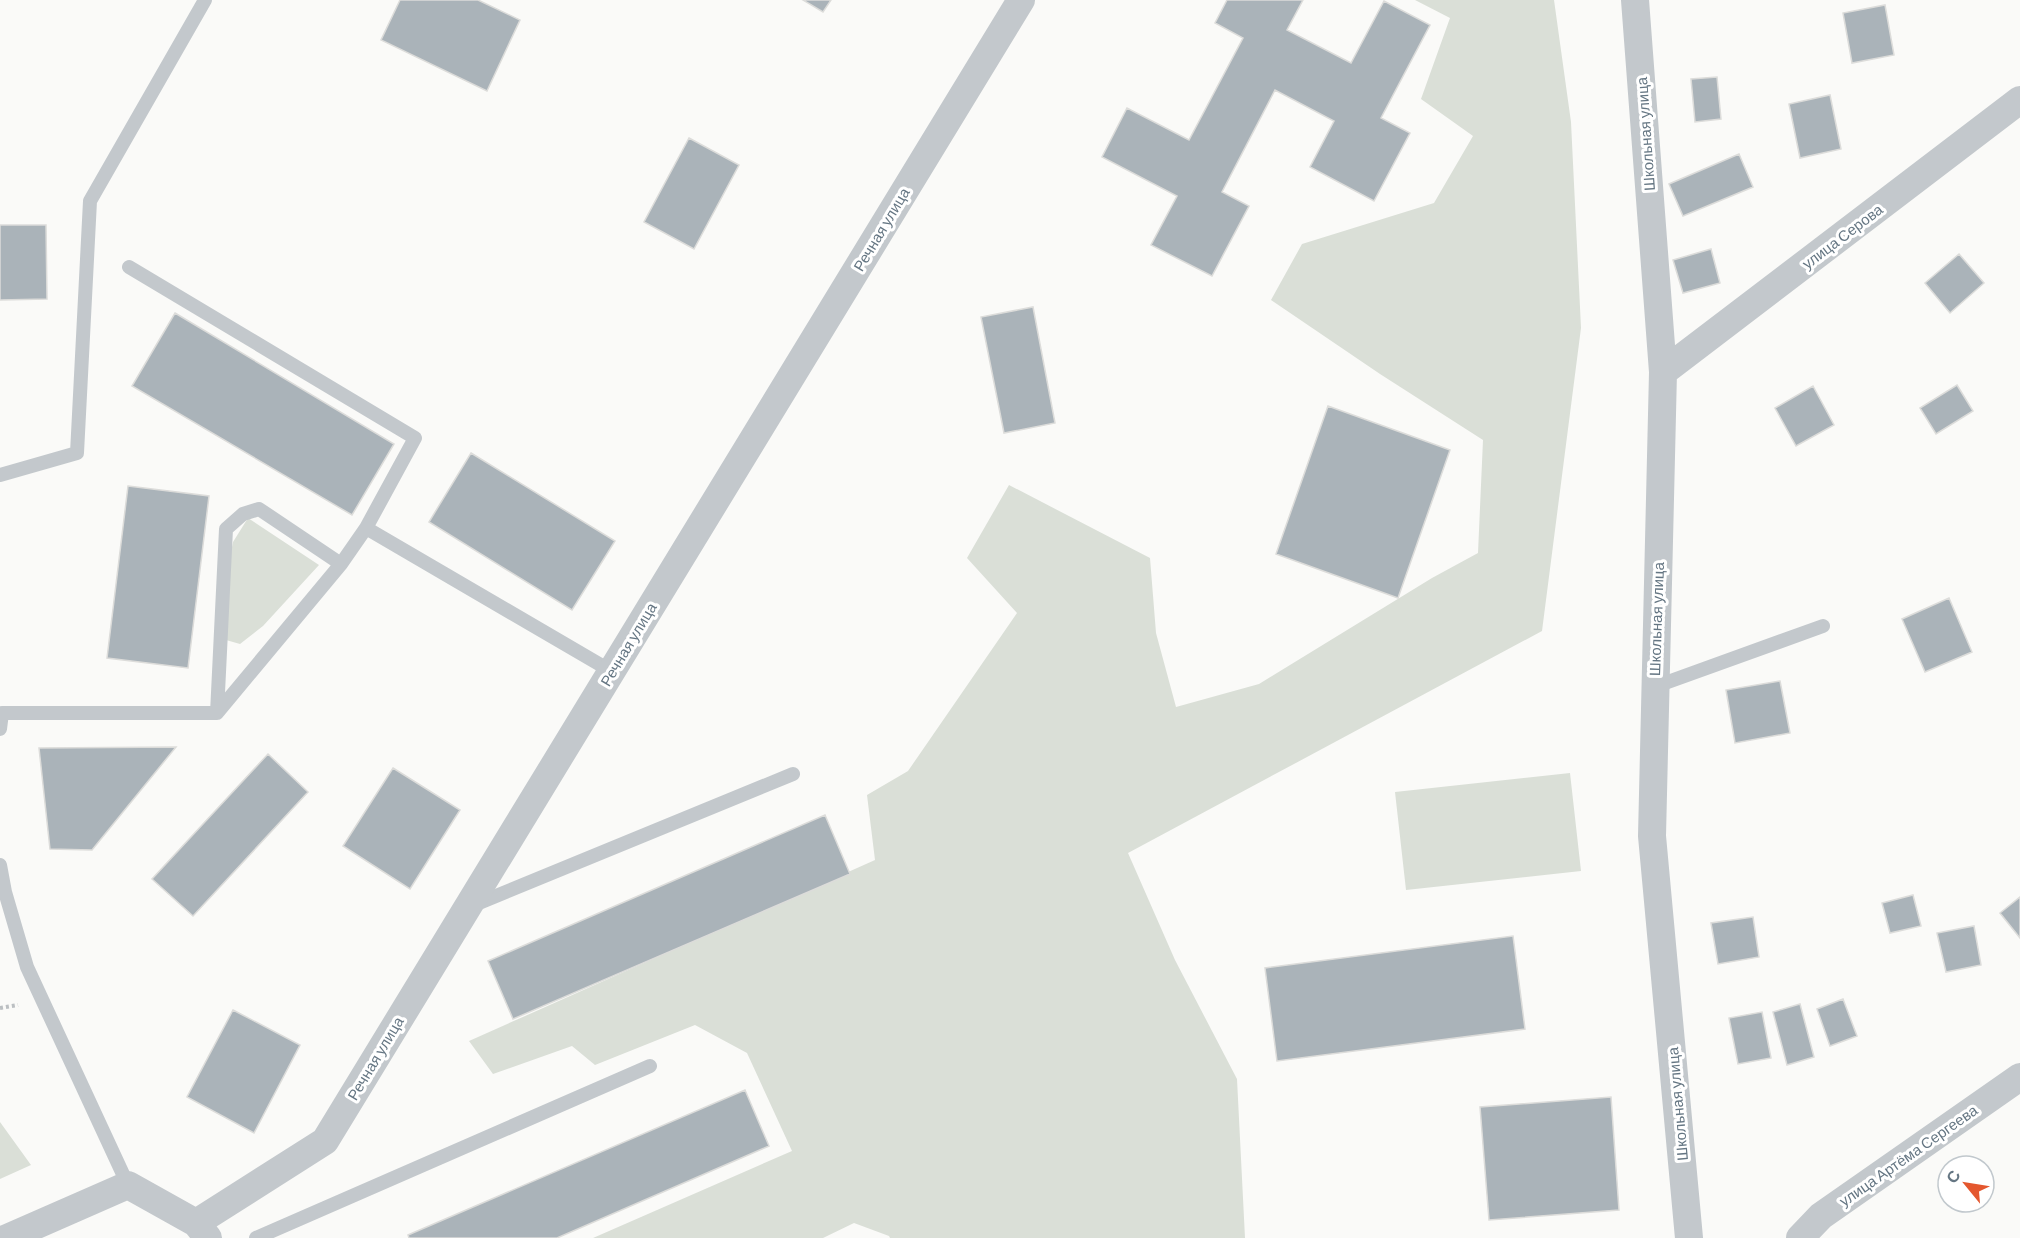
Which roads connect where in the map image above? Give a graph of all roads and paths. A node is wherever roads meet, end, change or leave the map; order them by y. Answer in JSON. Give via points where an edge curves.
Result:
{"nodes":[{"id":1,"x":206,"y":0,"type":"edge"},
{"id":2,"x":1021,"y":0,"type":"edge"},
{"id":3,"x":1635,"y":0,"type":"edge"},
{"id":4,"x":2020,"y":100,"type":"edge"},
{"id":5,"x":129,"y":267,"type":"dead end"},
{"id":6,"x":1663,"y":372,"type":"junction"},
{"id":7,"x":0,"y":475,"type":"edge"},
{"id":8,"x":366,"y":528,"type":"junction"},
{"id":9,"x":341,"y":564,"type":"junction"},
{"id":10,"x":1823,"y":626,"type":"dead end"},
{"id":11,"x":611,"y":671,"type":"junction"},
{"id":12,"x":1654,"y":687,"type":"junction"},
{"id":13,"x":217,"y":713,"type":"junction"},
{"id":14,"x":0,"y":729,"type":"edge"},
{"id":15,"x":793,"y":774,"type":"dead end"},
{"id":16,"x":0,"y":865,"type":"edge"},
{"id":17,"x":466,"y":908,"type":"junction"},
{"id":18,"x":650,"y":1066,"type":"dead end"},
{"id":19,"x":2020,"y":1077,"type":"edge"},
{"id":20,"x":128,"y":1185,"type":"junction"},
{"id":21,"x":202,"y":1230,"type":"edge"},
{"id":22,"x":7,"y":1238,"type":"edge"},
{"id":23,"x":256,"y":1238,"type":"edge"},
{"id":24,"x":1689,"y":1238,"type":"edge"},
{"id":25,"x":1800,"y":1238,"type":"edge"}],
"edges":[{"from":1,"to":7,"type":"lane","via":[[90,201],[77,453]]},
{"from":2,"to":11,"type":"street","name":"Речная улица"},
{"from":3,"to":6,"type":"street","name":"Школьная улица"},
{"from":4,"to":6,"type":"street","name":"улица Серова"},
{"from":5,"to":8,"type":"lane","via":[[415,438]]},
{"from":6,"to":12,"type":"street","name":"Школьная улица"},
{"from":8,"to":9,"type":"lane"},
{"from":8,"to":11,"type":"lane"},
{"from":9,"to":13,"type":"lane"},
{"from":9,"to":13,"type":"lane","via":[[259,510],[243,514],[226,529]]},
{"from":10,"to":12,"type":"lane"},
{"from":11,"to":17,"type":"street","name":"Речная улица"},
{"from":12,"to":24,"type":"street","name":"Школьная улица","via":[[1652,836]]},
{"from":13,"to":14,"type":"lane","via":[[2,713]]},
{"from":15,"to":17,"type":"lane"},
{"from":16,"to":20,"type":"lane","via":[[27,967]]},
{"from":17,"to":21,"type":"street","name":"Речная улица","via":[[325,1141]]},
{"from":18,"to":23,"type":"lane"},
{"from":19,"to":25,"type":"street","name":"улица Артёма Сергеева","via":[[1821,1216]]},
{"from":20,"to":21,"type":"street"},
{"from":20,"to":22,"type":"street"}]}
